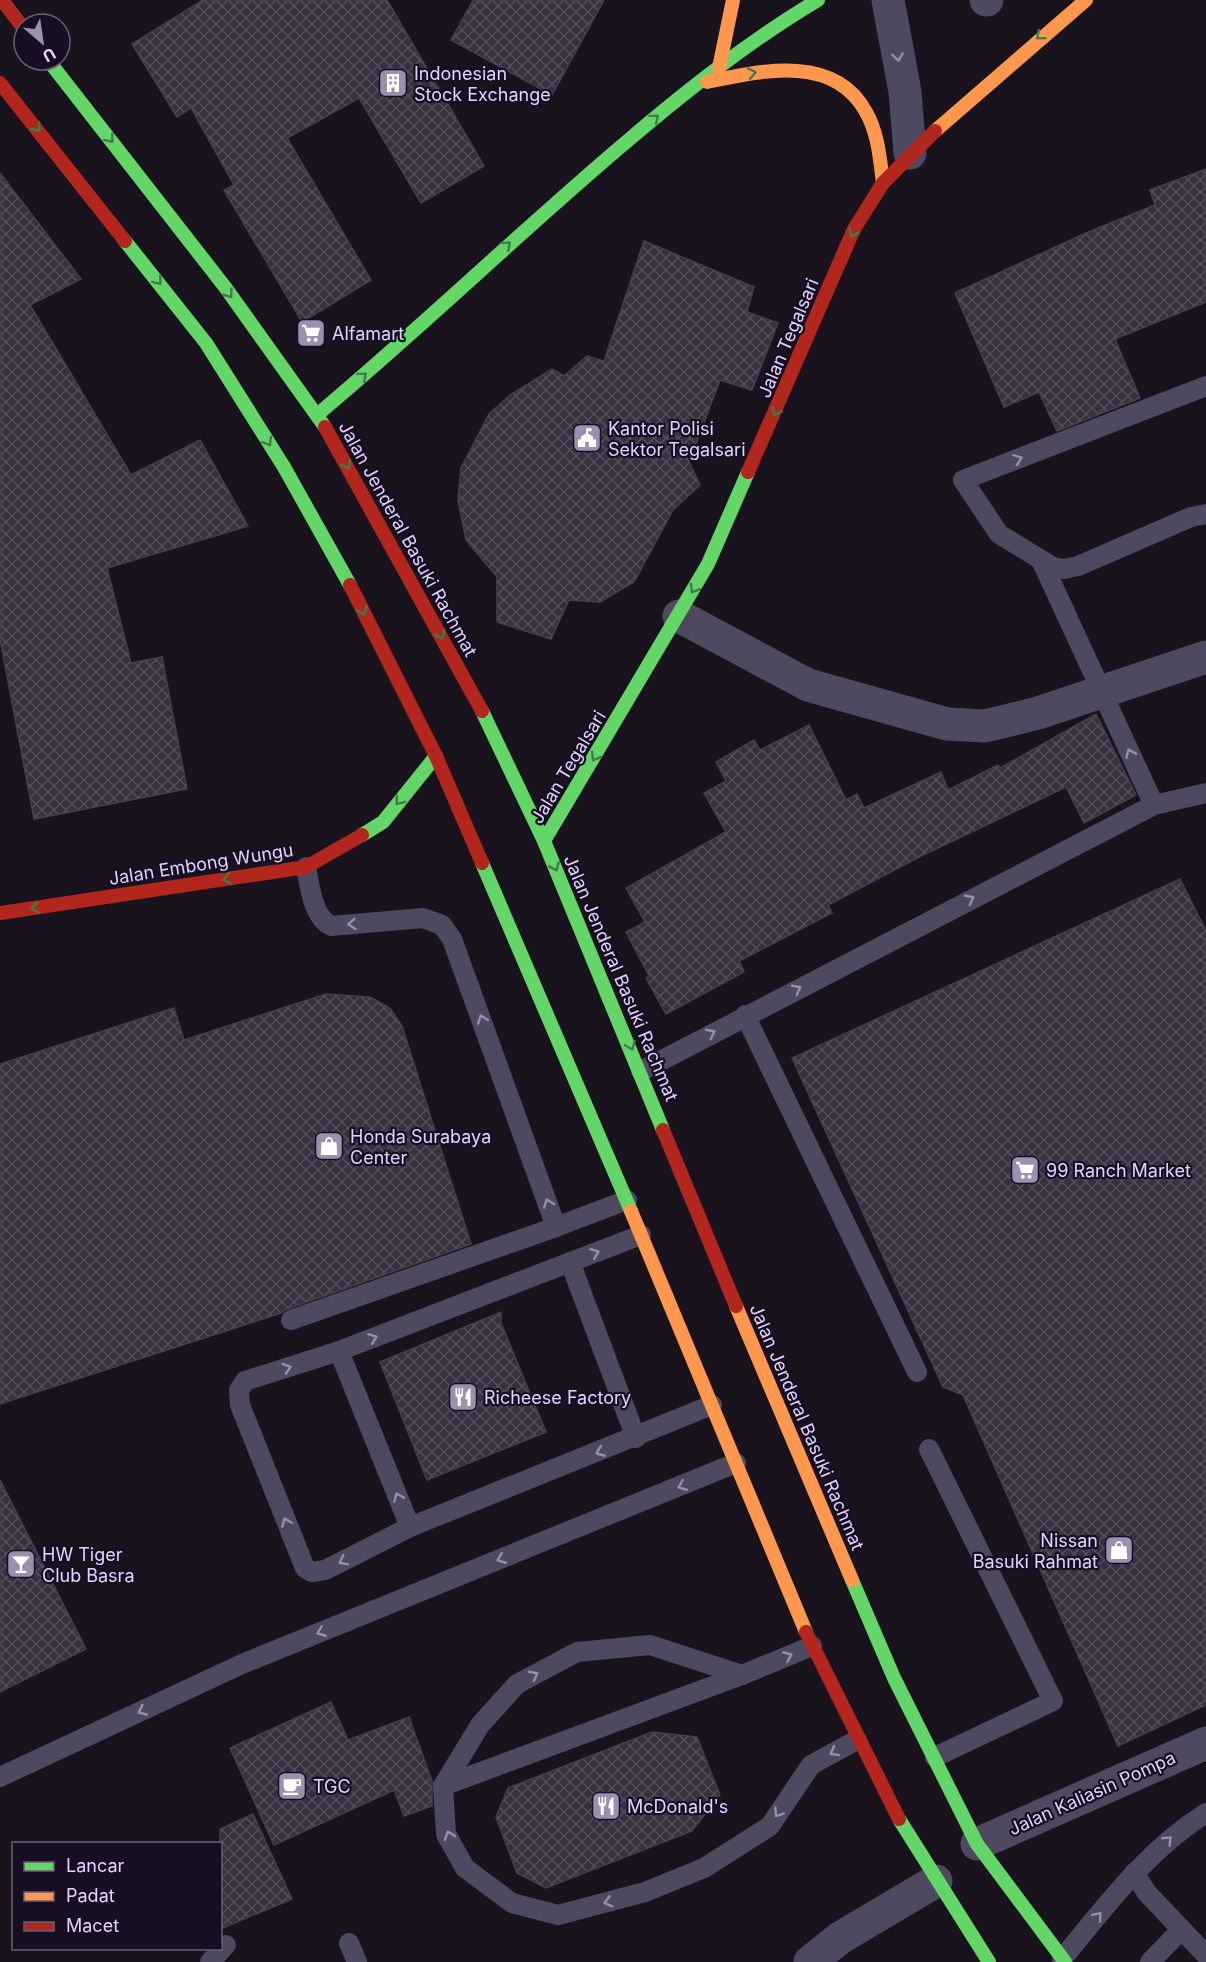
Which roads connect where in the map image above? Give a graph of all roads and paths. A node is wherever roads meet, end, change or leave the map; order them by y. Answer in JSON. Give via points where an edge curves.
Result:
{"nodes":[{"id":1,"x":28,"y":0,"type":"edge"},
{"id":2,"x":733,"y":0,"type":"edge"},
{"id":3,"x":818,"y":0,"type":"edge"},
{"id":4,"x":888,"y":0,"type":"edge"},
{"id":5,"x":1086,"y":0,"type":"edge"},
{"id":6,"x":6,"y":6,"type":"edge"},
{"id":7,"x":719,"y":68,"type":"junction"},
{"id":8,"x":57,"y":72,"type":"edge"},
{"id":9,"x":0,"y":82,"type":"edge"},
{"id":10,"x":694,"y":85,"type":"junction"},
{"id":11,"x":910,"y":153,"type":"junction"},
{"id":12,"x":883,"y":183,"type":"junction"},
{"id":13,"x":1206,"y":386,"type":"edge"},
{"id":14,"x":318,"y":414,"type":"junction"},
{"id":15,"x":1206,"y":514,"type":"edge"},
{"id":16,"x":1041,"y":560,"type":"junction"},
{"id":17,"x":679,"y":616,"type":"junction"},
{"id":18,"x":1206,"y":657,"type":"edge"},
{"id":19,"x":1101,"y":692,"type":"junction"},
{"id":20,"x":436,"y":756,"type":"junction"},
{"id":21,"x":1206,"y":793,"type":"edge"},
{"id":22,"x":1154,"y":805,"type":"junction"},
{"id":23,"x":544,"y":841,"type":"junction"},
{"id":24,"x":306,"y":867,"type":"junction"},
{"id":25,"x":0,"y":913,"type":"edge"},
{"id":26,"x":745,"y":1015,"type":"junction"},
{"id":27,"x":641,"y":1071,"type":"junction"},
{"id":28,"x":627,"y":1200,"type":"junction"},
{"id":29,"x":556,"y":1227,"type":"junction"},
{"id":30,"x":641,"y":1235,"type":"junction"},
{"id":31,"x":570,"y":1262,"type":"junction"},
{"id":32,"x":291,"y":1320,"type":"dead end"},
{"id":33,"x":339,"y":1351,"type":"junction"},
{"id":34,"x":917,"y":1372,"type":"dead end"},
{"id":35,"x":712,"y":1405,"type":"junction"},
{"id":36,"x":636,"y":1438,"type":"junction"},
{"id":37,"x":929,"y":1449,"type":"dead end"},
{"id":38,"x":736,"y":1463,"type":"junction"},
{"id":39,"x":410,"y":1527,"type":"junction"},
{"id":40,"x":812,"y":1646,"type":"junction"},
{"id":41,"x":742,"y":1675,"type":"junction"},
{"id":42,"x":857,"y":1740,"type":"junction"},
{"id":43,"x":1206,"y":1743,"type":"edge"},
{"id":44,"x":935,"y":1757,"type":"junction"},
{"id":45,"x":0,"y":1777,"type":"edge"},
{"id":46,"x":443,"y":1786,"type":"junction"},
{"id":47,"x":1206,"y":1813,"type":"edge"},
{"id":48,"x":977,"y":1844,"type":"junction"},
{"id":49,"x":1134,"y":1873,"type":"junction"},
{"id":50,"x":936,"y":1881,"type":"junction"},
{"id":51,"x":1181,"y":1930,"type":"junction"},
{"id":52,"x":349,"y":1943,"type":"dead end"},
{"id":53,"x":226,"y":1945,"type":"dead end"},
{"id":54,"x":222,"y":1949,"type":"edge"},
{"id":55,"x":221,"y":1950,"type":"edge"},
{"id":56,"x":1206,"y":1955,"type":"edge"},
{"id":57,"x":1063,"y":1960,"type":"edge"},
{"id":58,"x":210,"y":1962,"type":"edge"},
{"id":59,"x":357,"y":1962,"type":"edge"},
{"id":60,"x":810,"y":1962,"type":"edge"},
{"id":61,"x":989,"y":1962,"type":"edge"},
{"id":62,"x":1150,"y":1962,"type":"edge"}],
"edges":[{"from":1,"to":6,"type":"lane"},
{"from":2,"to":7,"type":"main road"},
{"from":3,"to":7,"type":"main road"},
{"from":4,"to":11,"type":"street","one_way":true,"via":[[905,92]]},
{"from":5,"to":11,"type":"main road","name":"Jalan Tegalsari","one_way":true},
{"from":7,"to":10,"type":"main road"},
{"from":8,"to":14,"type":"main road","name":"Jalan Jenderal Basuki Rachmat","one_way":true},
{"from":9,"to":20,"type":"main road","one_way":true,"via":[[206,343],[345,573]]},
{"from":10,"to":12,"type":"main road","one_way":true,"via":[[756,71],[794,69],[825,73],[849,90],[865,110],[880,147]]},
{"from":14,"to":10,"type":"main road","one_way":true,"via":[[552,205]]},
{"from":11,"to":12,"type":"main road","name":"Jalan Tegalsari"},
{"from":12,"to":17,"type":"main road","name":"Jalan Tegalsari","one_way":true,"via":[[854,229],[722,534]]},
{"from":16,"to":13,"type":"lane","one_way":true,"via":[[999,534],[963,480]]},
{"from":14,"to":23,"type":"main road","name":"Jalan Jenderal Basuki Rachmat","one_way":true,"via":[[475,696]]},
{"from":15,"to":16,"type":"lane","via":[[1078,566],[1064,569]]},
{"from":16,"to":19,"type":"lane"},
{"from":17,"to":19,"type":"street","via":[[808,685],[947,724],[985,726]]},
{"from":17,"to":23,"type":"main road","name":"Jalan Tegalsari","one_way":true},
{"from":18,"to":19,"type":"street"},
{"from":22,"to":19,"type":"lane","one_way":true},
{"from":20,"to":24,"type":"main road","name":"Jalan Embong Wungu","one_way":true,"via":[[383,822]]},
{"from":20,"to":28,"type":"main road"},
{"from":21,"to":22,"type":"lane"},
{"from":26,"to":22,"type":"lane","one_way":true},
{"from":23,"to":27,"type":"main road","name":"Jalan Jenderal Basuki Rachmat","one_way":true},
{"from":24,"to":25,"type":"main road","name":"Jalan Embong Wungu","one_way":true},
{"from":29,"to":24,"type":"lane","one_way":true,"via":[[452,939],[442,925],[423,918],[331,926],[323,922],[316,909]]},
{"from":27,"to":26,"type":"lane","one_way":true},
{"from":26,"to":34,"type":"lane"},
{"from":27,"to":44,"type":"main road","name":"Jalan Jenderal Basuki Rachmat","via":[[889,1667]]},
{"from":28,"to":29,"type":"lane"},
{"from":28,"to":30,"type":"main road"},
{"from":29,"to":32,"type":"lane"},
{"from":31,"to":30,"type":"lane","one_way":true},
{"from":30,"to":35,"type":"main road"},
{"from":33,"to":31,"type":"lane","one_way":true},
{"from":31,"to":36,"type":"lane"},
{"from":39,"to":33,"type":"lane","one_way":true},
{"from":39,"to":33,"type":"lane","one_way":true,"via":[[325,1570],[312,1572],[304,1568],[240,1405],[239,1390],[245,1381]]},
{"from":35,"to":36,"type":"lane"},
{"from":35,"to":38,"type":"main road"},
{"from":36,"to":39,"type":"lane","one_way":true},
{"from":37,"to":44,"type":"lane","via":[[1053,1701]]},
{"from":38,"to":40,"type":"main road"},
{"from":38,"to":45,"type":"lane","one_way":true,"via":[[242,1664]]},
{"from":41,"to":40,"type":"lane","one_way":true},
{"from":40,"to":42,"type":"main road"},
{"from":41,"to":46,"type":"lane"},
{"from":46,"to":41,"type":"lane","one_way":true,"via":[[480,1725],[517,1684],[577,1652],[650,1645]]},
{"from":42,"to":46,"type":"lane","one_way":true,"via":[[811,1765],[770,1826],[704,1868],[645,1892],[558,1915],[512,1904],[465,1868],[446,1833]]},
{"from":42,"to":50,"type":"main road"},
{"from":43,"to":48,"type":"street","name":"Jalan Kaliasin Pompa"},
{"from":44,"to":48,"type":"main road","name":"Jalan Jenderal Basuki Rachmat"},
{"from":49,"to":47,"type":"lane","one_way":true,"via":[[1176,1831]]},
{"from":48,"to":57,"type":"main road","name":"Jalan Jenderal Basuki Rachmat"},
{"from":49,"to":51,"type":"lane"},
{"from":57,"to":49,"type":"lane","one_way":true},
{"from":50,"to":60,"type":"street","via":[[840,1938]]},
{"from":50,"to":61,"type":"main road"},
{"from":51,"to":56,"type":"lane"},
{"from":51,"to":62,"type":"lane"},
{"from":52,"to":59,"type":"lane"},
{"from":53,"to":54,"type":"lane"},
{"from":55,"to":58,"type":"lane"}]}
